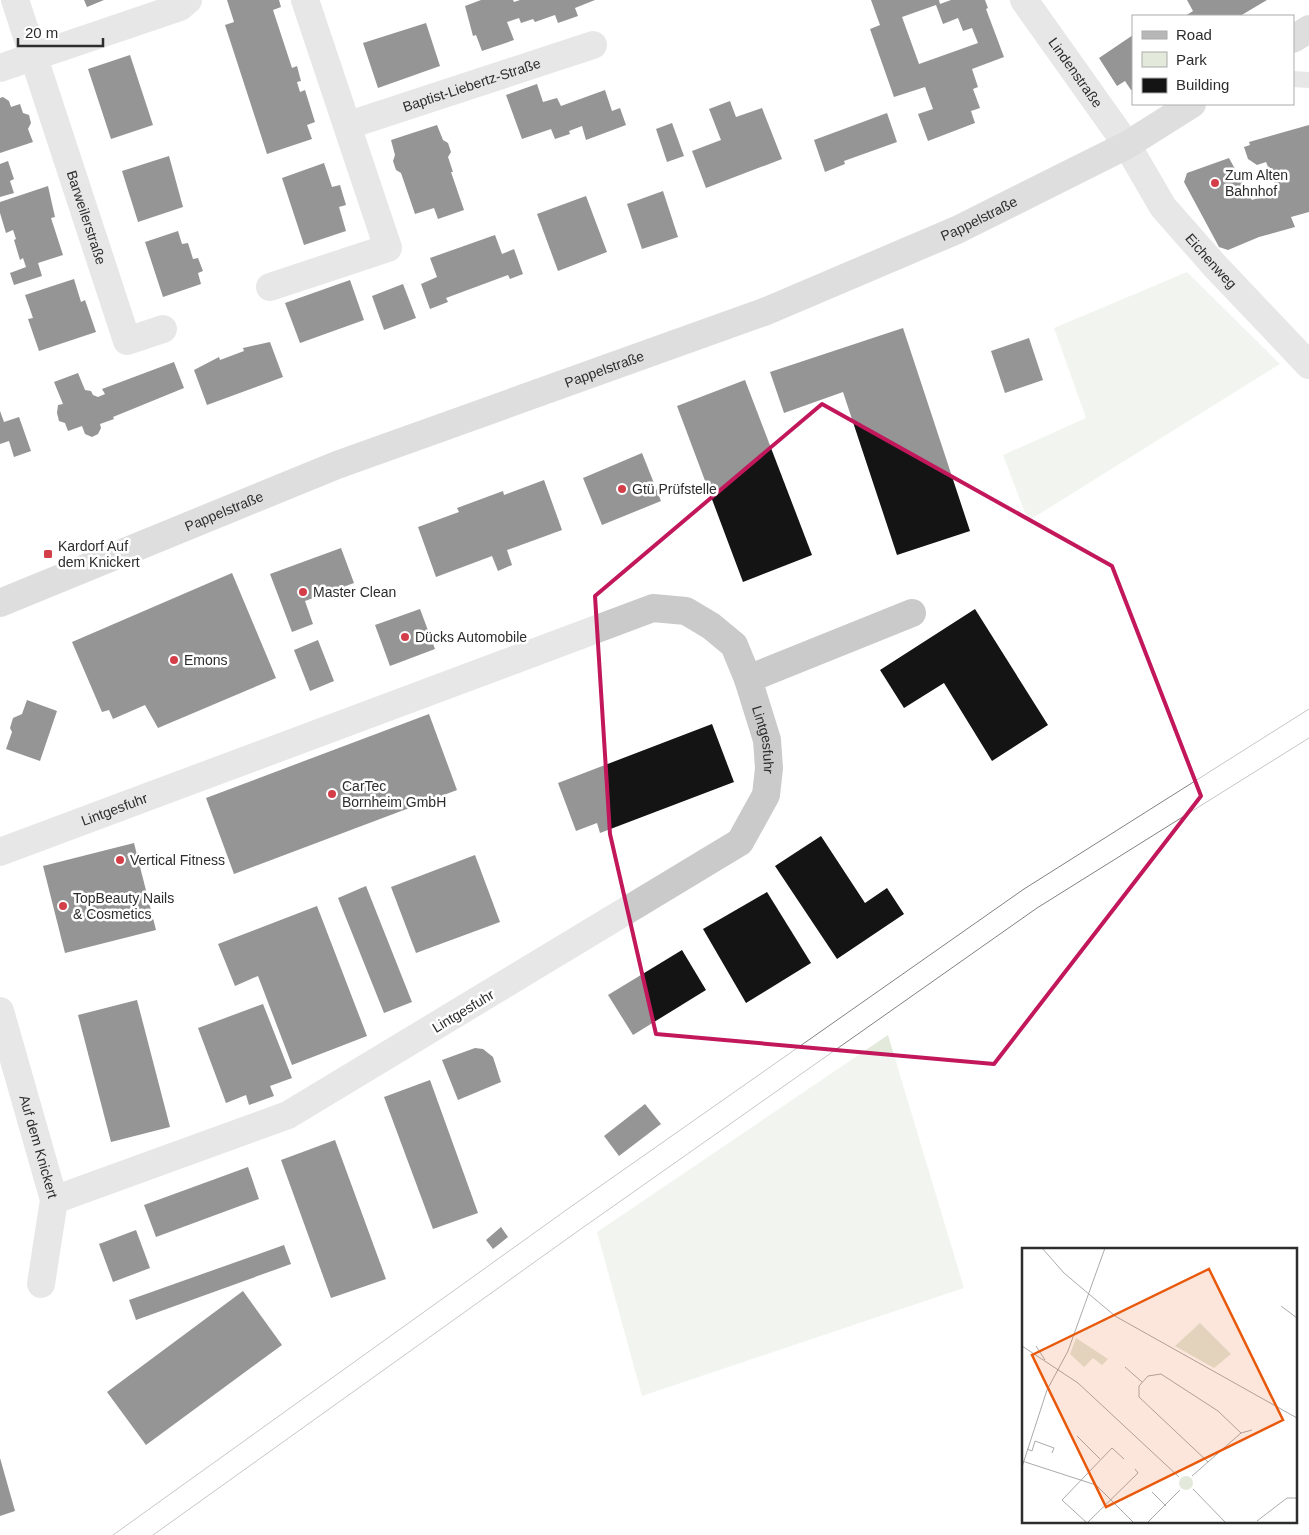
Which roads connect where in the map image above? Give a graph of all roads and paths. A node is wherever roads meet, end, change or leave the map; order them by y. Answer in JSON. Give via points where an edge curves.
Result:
{"nodes":[{"id":1,"x":15,"y":0,"type":"edge"},
{"id":2,"x":188,"y":0,"type":"edge"},
{"id":3,"x":305,"y":0,"type":"edge"},
{"id":4,"x":1024,"y":0,"type":"edge"},
{"id":5,"x":1309,"y":29,"type":"edge"},
{"id":6,"x":1294,"y":38,"type":"edge"},
{"id":7,"x":593,"y":45,"type":"dead end"},
{"id":8,"x":35,"y":56,"type":"junction"},
{"id":9,"x":0,"y":68,"type":"edge"},
{"id":10,"x":1294,"y":80,"type":"edge"},
{"id":11,"x":1309,"y":80,"type":"edge"},
{"id":12,"x":1190,"y":105,"type":"edge"},
{"id":13,"x":349,"y":125,"type":"junction"},
{"id":14,"x":1127,"y":145,"type":"junction"},
{"id":15,"x":270,"y":287,"type":"dead end"},
{"id":16,"x":163,"y":329,"type":"dead end"},
{"id":17,"x":1309,"y":365,"type":"edge"},
{"id":18,"x":0,"y":603,"type":"edge"},
{"id":19,"x":912,"y":612,"type":"dead end"},
{"id":20,"x":748,"y":679,"type":"junction"},
{"id":21,"x":0,"y":852,"type":"edge"},
{"id":22,"x":0,"y":1011,"type":"edge"},
{"id":23,"x":54,"y":1200,"type":"junction"},
{"id":24,"x":41,"y":1284,"type":"dead end"}],
"edges":[{"from":1,"to":8,"type":"street"},
{"from":2,"to":8,"type":"street","via":[[180,7]]},
{"from":3,"to":13,"type":"street"},
{"from":4,"to":14,"type":"street","name":"Lindenstraße"},
{"from":5,"to":6,"type":"main road"},
{"from":7,"to":13,"type":"street","name":"Baptist-Liebertz-Straße"},
{"from":8,"to":9,"type":"street"},
{"from":8,"to":16,"type":"street","name":"Barweilerstraße","via":[[127,341]]},
{"from":10,"to":11,"type":"lane"},
{"from":12,"to":14,"type":"main road","name":"Pappelstraße"},
{"from":13,"to":15,"type":"street","via":[[388,248]]},
{"from":14,"to":17,"type":"street","name":"Eichenweg","via":[[1163,207]]},
{"from":14,"to":18,"type":"main road","name":"Pappelstraße","via":[[957,230],[764,312],[337,465]]},
{"from":19,"to":20,"type":"street"},
{"from":20,"to":21,"type":"street","name":"Lintgesfuhr","via":[[734,645],[711,626],[686,611],[652,608]]},
{"from":20,"to":23,"type":"street","name":"Lintgesfuhr","via":[[767,740],[769,768],[766,795],[740,842],[288,1115]]},
{"from":22,"to":23,"type":"street","name":"Auf dem Knickert"},
{"from":23,"to":24,"type":"street","name":"Auf dem Knickert"}]}
